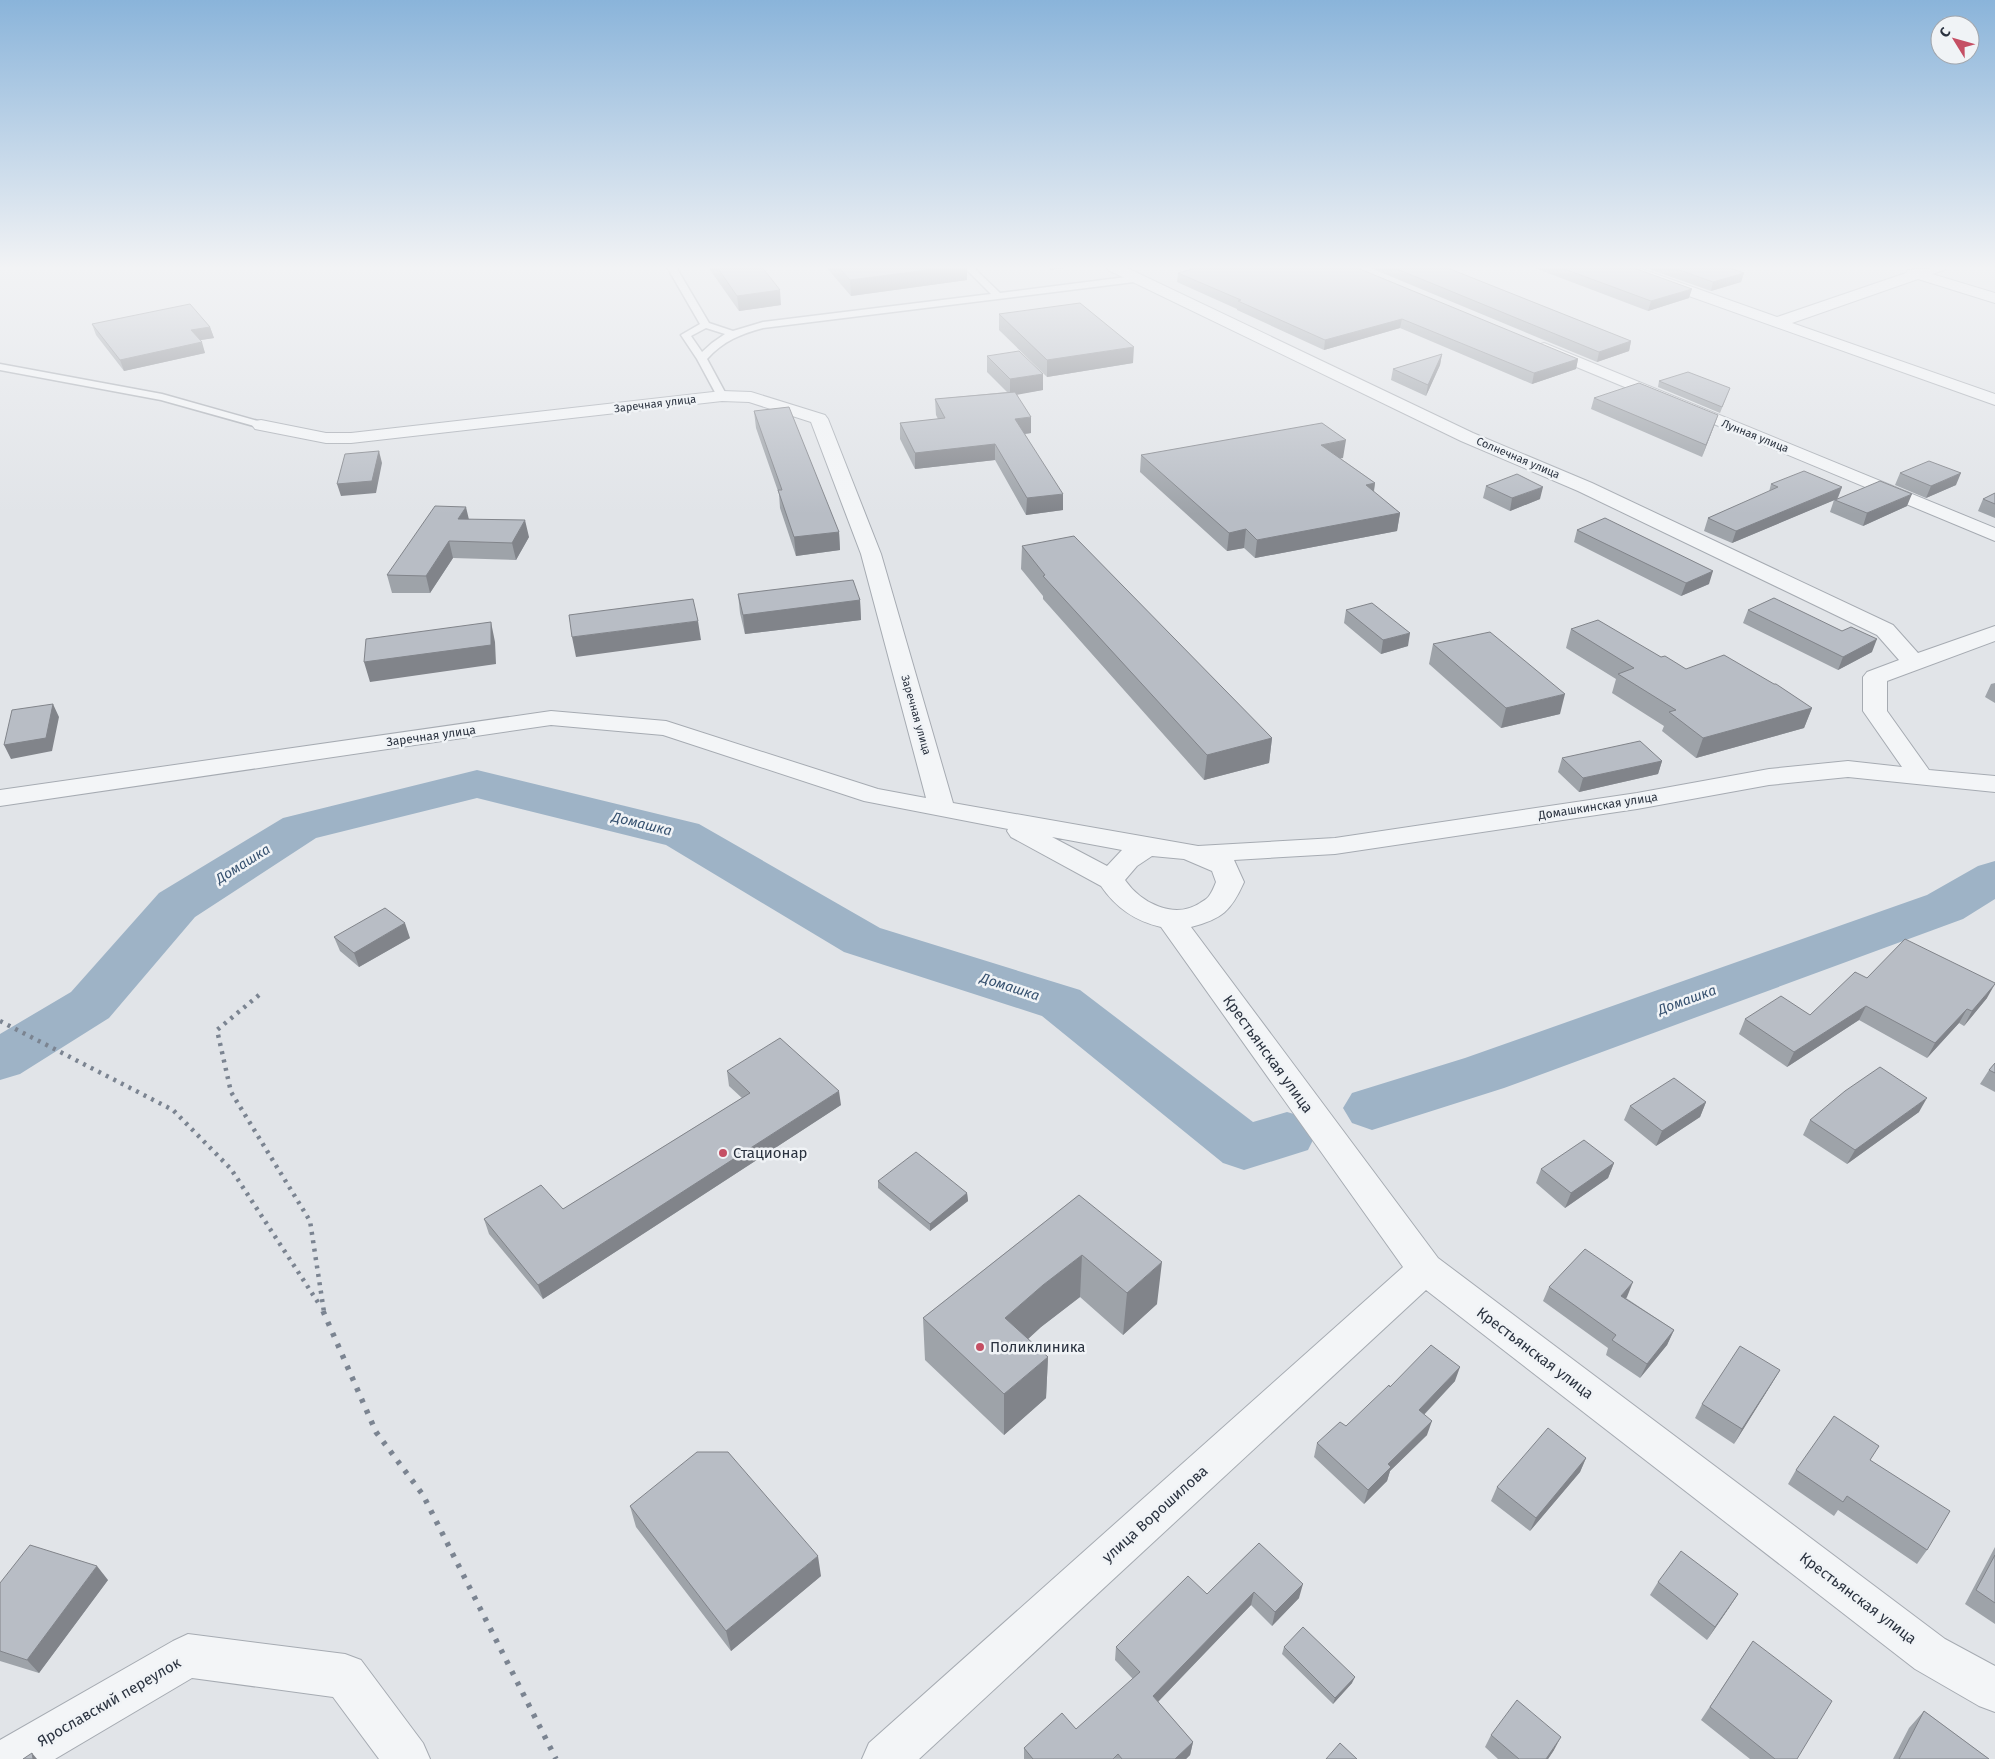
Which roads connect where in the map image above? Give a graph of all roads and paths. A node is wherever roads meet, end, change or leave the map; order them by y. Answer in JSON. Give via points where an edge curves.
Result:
{"nodes":[{"id":1,"x":695,"y":349,"type":"edge"},
{"id":2,"x":710,"y":349,"type":"edge"},
{"id":3,"x":1282,"y":349,"type":"edge"},
{"id":4,"x":1546,"y":349,"type":"edge"},
{"id":5,"x":1850,"y":349,"type":"edge"},
{"id":6,"x":702,"y":359,"type":"junction"},
{"id":7,"x":0,"y":367,"type":"edge"},
{"id":8,"x":722,"y":396,"type":"junction"},
{"id":9,"x":1995,"y":400,"type":"edge"},
{"id":10,"x":260,"y":425,"type":"joint"},
{"id":11,"x":1995,"y":535,"type":"edge"},
{"id":12,"x":1995,"y":633,"type":"edge"},
{"id":13,"x":1912,"y":662,"type":"junction"},
{"id":14,"x":1920,"y":775,"type":"junction"},
{"id":15,"x":1995,"y":784,"type":"edge"},
{"id":16,"x":0,"y":798,"type":"edge"},
{"id":17,"x":942,"y":809,"type":"junction"},
{"id":18,"x":996,"y":819,"type":"junction"},
{"id":19,"x":1150,"y":847,"type":"junction"},
{"id":20,"x":1200,"y":854,"type":"junction"},
{"id":21,"x":1111,"y":880,"type":"junction"},
{"id":22,"x":1171,"y":920,"type":"junction"},
{"id":23,"x":1425,"y":1269,"type":"junction"},
{"id":24,"x":1995,"y":1690,"type":"edge"},
{"id":25,"x":11,"y":1759,"type":"edge"},
{"id":26,"x":407,"y":1759,"type":"edge"},
{"id":27,"x":885,"y":1759,"type":"edge"}],
"edges":[{"from":1,"to":6,"type":"lane"},
{"from":2,"to":6,"type":"lane"},
{"from":3,"to":13,"type":"street","name":"Солнечная улица","via":[[1467,437],[1585,487],[1885,630]]},
{"from":4,"to":11,"type":"street","name":"Лунная улица"},
{"from":5,"to":9,"type":"street"},
{"from":6,"to":8,"type":"lane"},
{"from":7,"to":10,"type":"lane","via":[[162,397]]},
{"from":8,"to":10,"type":"street","name":"Заречная улица","via":[[351,438],[326,438]]},
{"from":8,"to":17,"type":"street","name":"Заречная улица","via":[[752,397],[819,419],[871,554]]},
{"from":12,"to":13,"type":"street"},
{"from":13,"to":14,"type":"street","via":[[1875,677],[1875,710]]},
{"from":14,"to":15,"type":"street","name":"Домашкинская улица"},
{"from":14,"to":20,"type":"street","name":"Домашкинская улица","via":[[1848,769],[1769,777],[1637,801],[1335,846]]},
{"from":16,"to":17,"type":"street","name":"Заречная улица","via":[[551,718],[666,728],[873,796]]},
{"from":17,"to":18,"type":"street","name":"Заречная улица"},
{"from":18,"to":19,"type":"street","name":"Заречная улица"},
{"from":18,"to":21,"type":"street"},
{"from":19,"to":20,"type":"street"},
{"from":19,"to":21,"type":"street","via":[[1122,862]]},
{"from":20,"to":22,"type":"street","via":[[1224,866],[1230,882],[1218,904],[1193,918]]},
{"from":21,"to":22,"type":"street","via":[[1127,900],[1158,918]]},
{"from":22,"to":23,"type":"street","name":"Крестьянская улица"},
{"from":23,"to":24,"type":"street","name":"Крестьянская улица","via":[[1930,1654]]},
{"from":23,"to":27,"type":"street","name":"улица Ворошилова"},
{"from":25,"to":26,"type":"street","name":"Ярославский переулок","via":[[188,1656],[345,1676]]}]}
